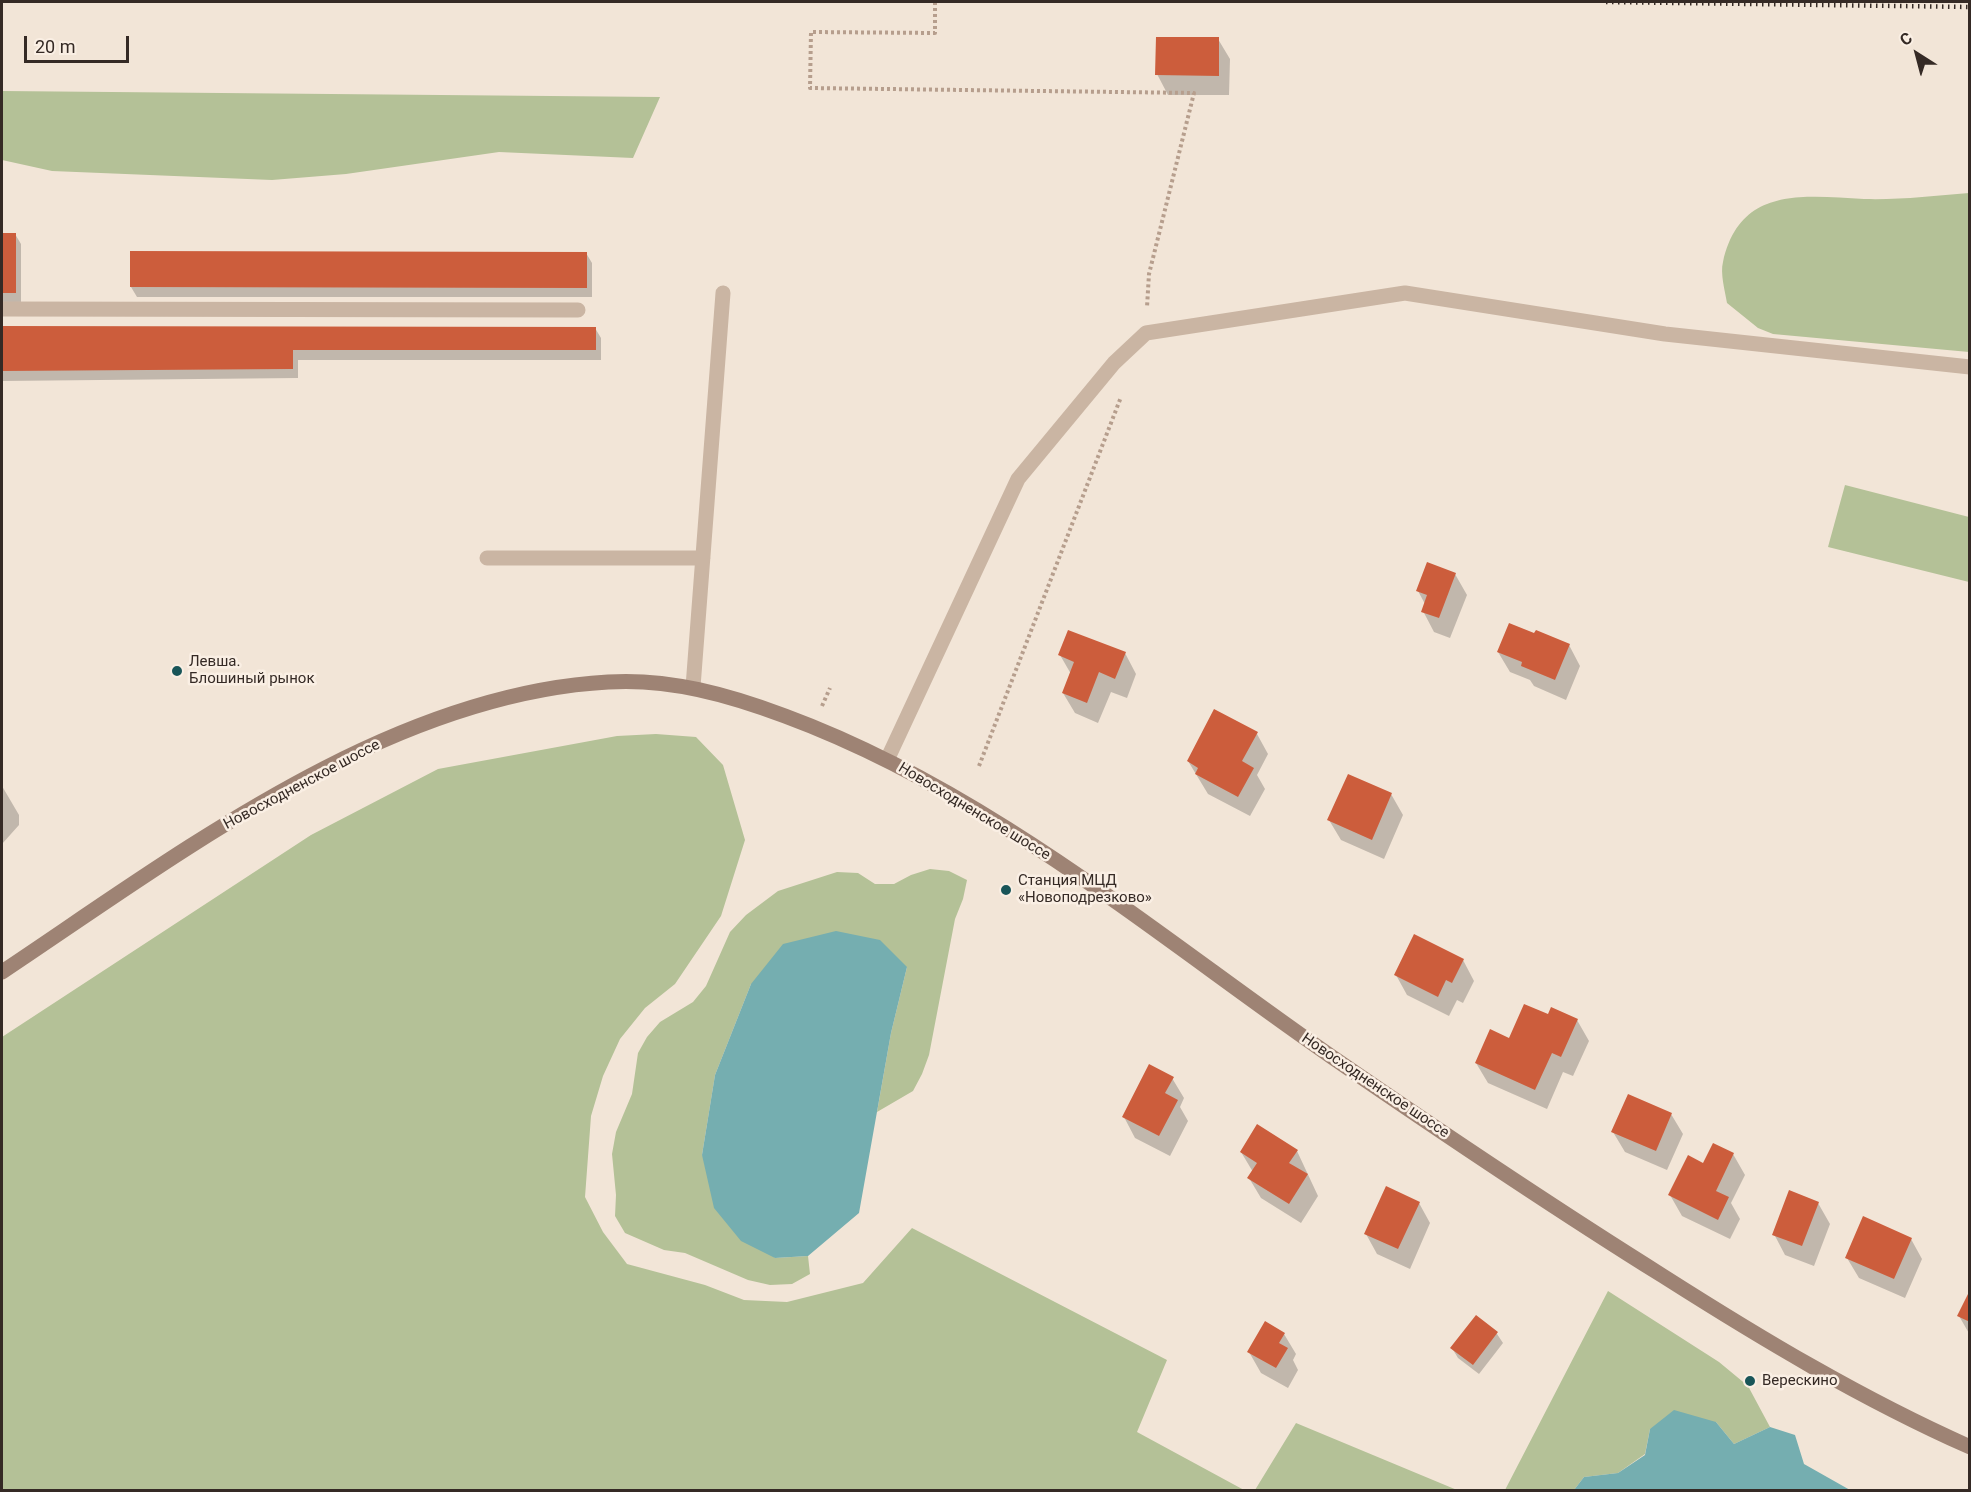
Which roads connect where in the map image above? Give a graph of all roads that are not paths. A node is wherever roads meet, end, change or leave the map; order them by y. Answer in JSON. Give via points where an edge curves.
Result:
{"nodes":[{"id":1,"x":723,"y":293,"type":"dead end"},
{"id":2,"x":2,"y":309,"type":"edge"},
{"id":3,"x":578,"y":310,"type":"dead end"},
{"id":4,"x":1970,"y":367,"type":"edge"},
{"id":5,"x":487,"y":558,"type":"dead end"},
{"id":6,"x":703,"y":558,"type":"junction"},
{"id":7,"x":693,"y":687,"type":"junction"},
{"id":8,"x":887,"y":760,"type":"junction"},
{"id":9,"x":2,"y":972,"type":"edge"},
{"id":10,"x":1970,"y":1448,"type":"edge"}],
"edges":[{"from":1,"to":6,"type":"lane"},
{"from":2,"to":3,"type":"lane"},
{"from":4,"to":8,"type":"lane","via":[[1665,334],[1405,293],[1146,333],[1114,363],[1018,479]]},
{"from":5,"to":6,"type":"lane"},
{"from":6,"to":7,"type":"lane"},
{"from":7,"to":8,"type":"main road","name":"Новосходненское шоссе","via":[[814,726]]},
{"from":7,"to":9,"type":"main road","name":"Новосходненское шоссе","via":[[611,681],[528,692],[449,714],[362,750],[239,816]]},
{"from":8,"to":10,"type":"main road","name":"Новосходненское шоссе","via":[[1080,877],[1331,1057],[1579,1223],[1769,1343],[1921,1426]]}]}
